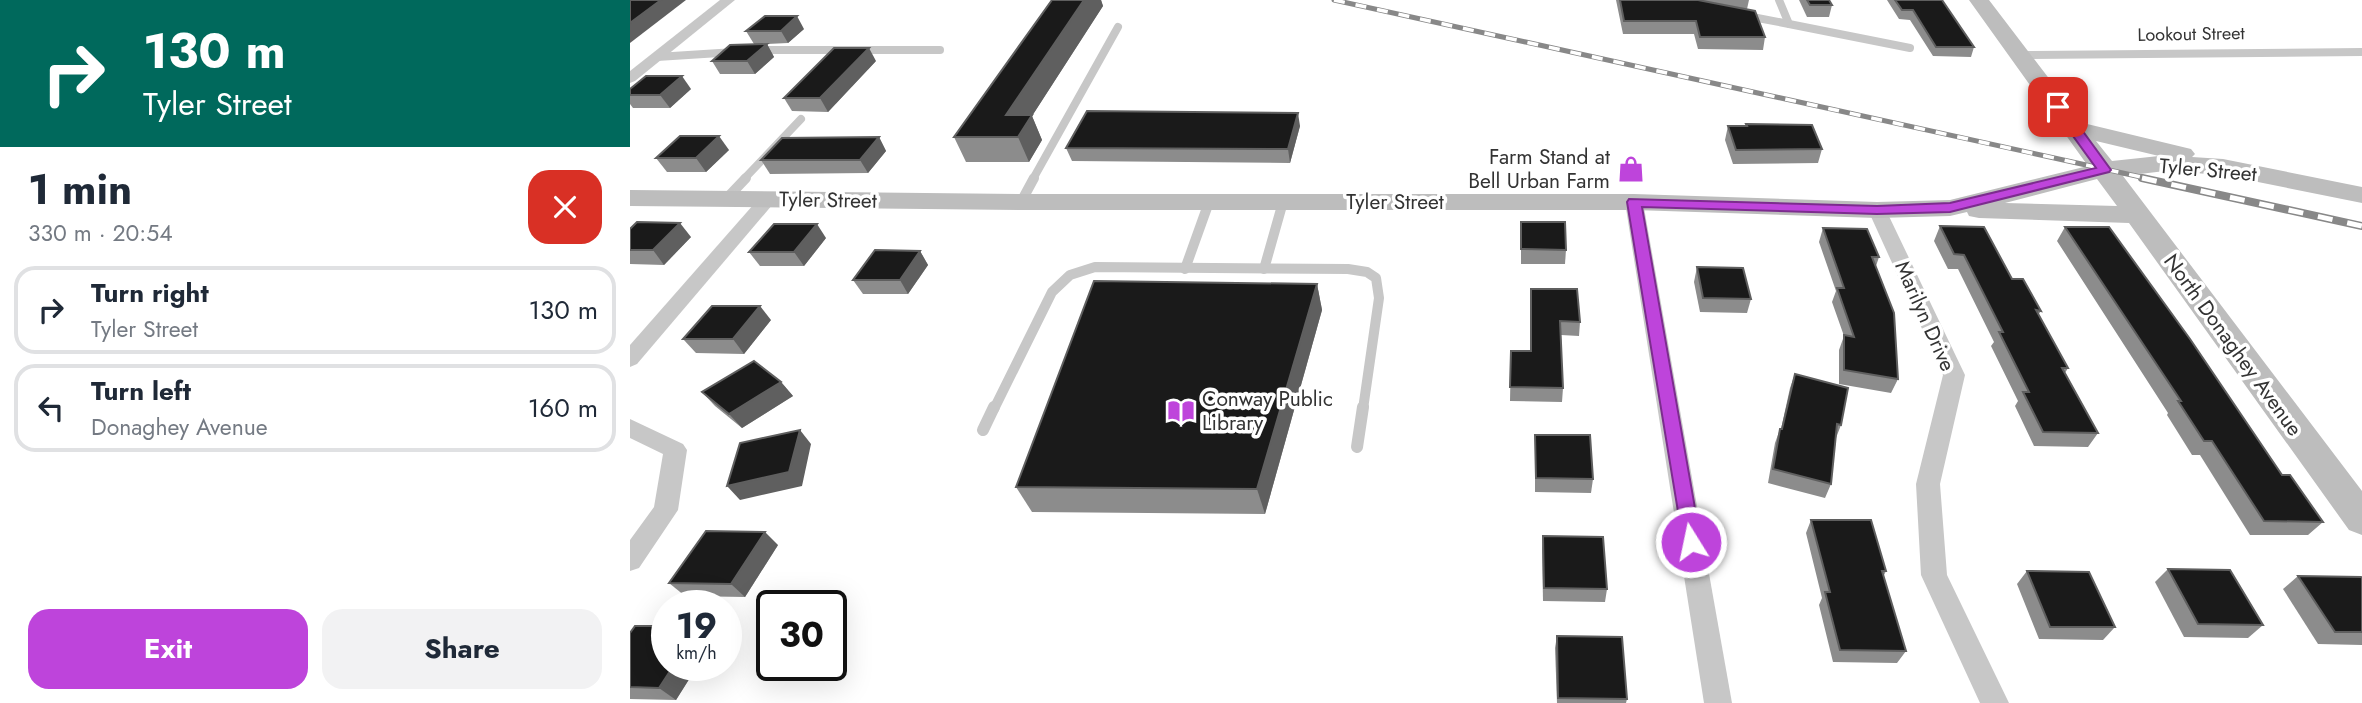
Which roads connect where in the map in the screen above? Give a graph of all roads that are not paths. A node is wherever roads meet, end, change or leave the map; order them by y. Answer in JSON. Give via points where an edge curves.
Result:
{"nodes":[{"id":1,"x":728,"y":0,"type":"edge"},
{"id":2,"x":1779,"y":0,"type":"edge"},
{"id":3,"x":1979,"y":0,"type":"edge"},
{"id":4,"x":1736,"y":14,"type":"edge"},
{"id":5,"x":1789,"y":24,"type":"junction"},
{"id":6,"x":1118,"y":27,"type":"dead end"},
{"id":7,"x":1910,"y":48,"type":"dead end"},
{"id":8,"x":940,"y":50,"type":"dead end"},
{"id":9,"x":2362,"y":52,"type":"edge"},
{"id":10,"x":2020,"y":55,"type":"junction"},
{"id":11,"x":657,"y":57,"type":"junction"},
{"id":12,"x":630,"y":78,"type":"edge"},
{"id":13,"x":801,"y":119,"type":"dead end"},
{"id":14,"x":2074,"y":128,"type":"junction"},
{"id":15,"x":2223,"y":167,"type":"junction"},
{"id":16,"x":2104,"y":170,"type":"junction"},
{"id":17,"x":2362,"y":195,"type":"edge"},
{"id":18,"x":630,"y":198,"type":"edge"},
{"id":19,"x":727,"y":198,"type":"junction"},
{"id":20,"x":767,"y":200,"type":"junction"},
{"id":21,"x":1021,"y":202,"type":"junction"},
{"id":22,"x":1209,"y":202,"type":"junction"},
{"id":23,"x":1283,"y":202,"type":"junction"},
{"id":24,"x":1634,"y":202,"type":"junction"},
{"id":25,"x":1950,"y":208,"type":"junction"},
{"id":26,"x":1877,"y":210,"type":"junction"},
{"id":27,"x":2137,"y":215,"type":"junction"},
{"id":28,"x":1185,"y":269,"type":"junction"},
{"id":29,"x":1264,"y":269,"type":"junction"},
{"id":30,"x":630,"y":359,"type":"edge"},
{"id":31,"x":630,"y":428,"type":"edge"},
{"id":32,"x":984,"y":430,"type":"dead end"},
{"id":33,"x":1357,"y":447,"type":"dead end"},
{"id":34,"x":2362,"y":519,"type":"edge"},
{"id":35,"x":630,"y":560,"type":"edge"},
{"id":36,"x":1718,"y":703,"type":"edge"},
{"id":37,"x":1995,"y":703,"type":"edge"}],
"edges":[{"from":1,"to":11,"type":"street"},
{"from":2,"to":5,"type":"lane"},
{"from":3,"to":10,"type":"street","name":"North Donaghey Avenue"},
{"from":4,"to":5,"type":"lane"},
{"from":5,"to":7,"type":"lane"},
{"from":6,"to":21,"type":"lane"},
{"from":8,"to":11,"type":"lane","via":[[764,50]]},
{"from":9,"to":10,"type":"street","name":"Lookout Street"},
{"from":10,"to":14,"type":"street","name":"North Donaghey Avenue"},
{"from":11,"to":12,"type":"street"},
{"from":13,"to":19,"type":"lane"},
{"from":14,"to":15,"type":"street"},
{"from":14,"to":16,"type":"street","name":"North Donaghey Avenue"},
{"from":15,"to":16,"type":"street","name":"Tyler Street","via":[[2165,163]]},
{"from":15,"to":17,"type":"street","name":"Tyler Street"},
{"from":16,"to":25,"type":"street","name":"Tyler Street"},
{"from":16,"to":27,"type":"street","name":"North Donaghey Avenue"},
{"from":18,"to":19,"type":"street","name":"Tyler Street"},
{"from":19,"to":20,"type":"street","name":"Tyler Street"},
{"from":20,"to":21,"type":"street","name":"Tyler Street"},
{"from":20,"to":30,"type":"street"},
{"from":21,"to":22,"type":"street","name":"Tyler Street"},
{"from":22,"to":23,"type":"street","name":"Tyler Street"},
{"from":22,"to":28,"type":"lane"},
{"from":23,"to":24,"type":"street","name":"Tyler Street"},
{"from":23,"to":29,"type":"lane"},
{"from":24,"to":26,"type":"street","name":"Tyler Street"},
{"from":24,"to":36,"type":"street"},
{"from":25,"to":26,"type":"street","name":"Tyler Street"},
{"from":25,"to":27,"type":"street"},
{"from":26,"to":37,"type":"street","name":"Marilyn Drive","via":[[1954,374],[1928,484],[1934,575]]},
{"from":27,"to":34,"type":"street","name":"North Donaghey Avenue"},
{"from":28,"to":29,"type":"lane"},
{"from":28,"to":32,"type":"lane","via":[[1095,267],[1060,279]]},
{"from":29,"to":33,"type":"lane","via":[[1348,268],[1376,278],[1378,298]]},
{"from":31,"to":35,"type":"street","via":[[674,450],[666,510]]}]}
